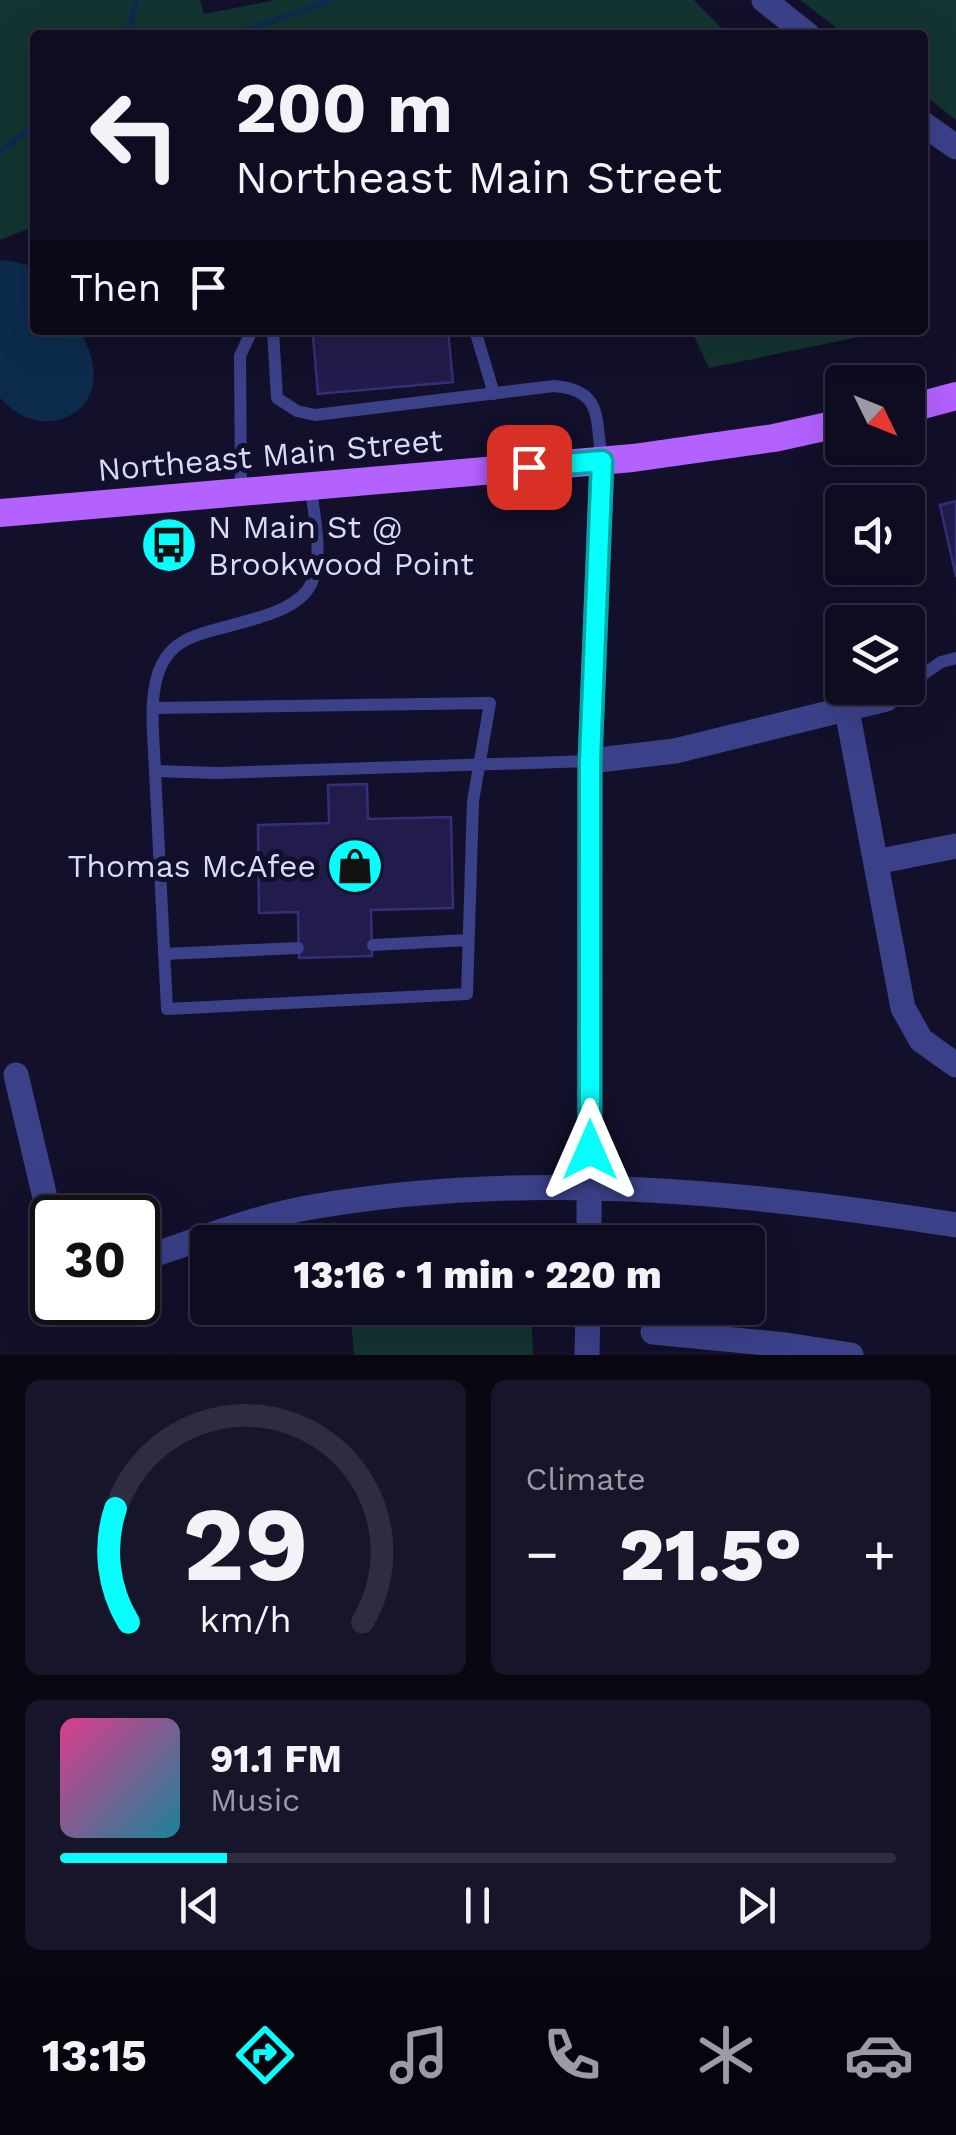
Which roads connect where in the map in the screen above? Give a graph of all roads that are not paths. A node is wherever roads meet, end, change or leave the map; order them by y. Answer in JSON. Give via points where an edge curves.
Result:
{"nodes":[{"id":1,"x":764,"y":0,"type":"edge"},
{"id":2,"x":802,"y":30,"type":"edge"},
{"id":3,"x":928,"y":126,"type":"edge"},
{"id":4,"x":956,"y":147,"type":"edge"},
{"id":5,"x":250,"y":335,"type":"edge"},
{"id":6,"x":273,"y":335,"type":"edge"},
{"id":7,"x":476,"y":335,"type":"edge"},
{"id":8,"x":494,"y":394,"type":"junction"},
{"id":9,"x":956,"y":396,"type":"edge"},
{"id":10,"x":925,"y":404,"type":"edge"},
{"id":11,"x":825,"y":427,"type":"edge"},
{"id":12,"x":602,"y":461,"type":"junction"},
{"id":13,"x":310,"y":486,"type":"junction"},
{"id":14,"x":241,"y":492,"type":"junction"},
{"id":15,"x":0,"y":513,"type":"edge"},
{"id":16,"x":956,"y":658,"type":"edge"},
{"id":17,"x":925,"y":673,"type":"edge"},
{"id":18,"x":861,"y":705,"type":"edge"},
{"id":19,"x":155,"y":708,"type":"junction"},
{"id":20,"x":848,"y":710,"type":"junction"},
{"id":21,"x":590,"y":761,"type":"junction"},
{"id":22,"x":482,"y":762,"type":"junction"},
{"id":23,"x":155,"y":770,"type":"junction"},
{"id":24,"x":956,"y":846,"type":"edge"},
{"id":25,"x":876,"y":862,"type":"junction"},
{"id":26,"x":468,"y":940,"type":"junction"},
{"id":27,"x":372,"y":944,"type":"dead end"},
{"id":28,"x":298,"y":948,"type":"dead end"},
{"id":29,"x":164,"y":954,"type":"junction"},
{"id":30,"x":956,"y":1064,"type":"edge"},
{"id":31,"x":16,"y":1075,"type":"dead end"},
{"id":32,"x":590,"y":1188,"type":"junction"},
{"id":33,"x":44,"y":1195,"type":"edge"},
{"id":34,"x":956,"y":1224,"type":"edge"},
{"id":35,"x":589,"y":1225,"type":"edge"},
{"id":36,"x":160,"y":1253,"type":"edge"},
{"id":37,"x":588,"y":1325,"type":"edge"},
{"id":38,"x":653,"y":1332,"type":"dead end"},
{"id":39,"x":759,"y":1350,"type":"edge"},
{"id":40,"x":588,"y":1355,"type":"edge"},
{"id":41,"x":851,"y":1355,"type":"edge"}],
"edges":[{"from":1,"to":2,"type":"street"},
{"from":3,"to":4,"type":"street"},
{"from":5,"to":14,"type":"lane","via":[[240,356]]},
{"from":6,"to":8,"type":"lane","via":[[278,398],[297,412]]},
{"from":7,"to":8,"type":"lane"},
{"from":8,"to":12,"type":"lane","via":[[578,388],[592,402]]},
{"from":9,"to":10,"type":"main road"},
{"from":11,"to":12,"type":"main road","name":"Northeast Main Street"},
{"from":12,"to":13,"type":"main road","name":"Northeast Main Street"},
{"from":12,"to":21,"type":"street"},
{"from":13,"to":14,"type":"main road","name":"Northeast Main Street"},
{"from":13,"to":19,"type":"lane","via":[[320,550],[313,584],[280,613],[191,636],[173,647],[155,681]]},
{"from":14,"to":15,"type":"main road","name":"Northeast Main Street"},
{"from":16,"to":17,"type":"lane"},
{"from":18,"to":20,"type":"street"},
{"from":19,"to":22,"type":"lane","via":[[490,703]]},
{"from":19,"to":23,"type":"lane"},
{"from":20,"to":21,"type":"street","via":[[675,751]]},
{"from":20,"to":25,"type":"street"},
{"from":21,"to":22,"type":"lane"},
{"from":21,"to":32,"type":"street"},
{"from":22,"to":23,"type":"lane"},
{"from":22,"to":26,"type":"lane","via":[[473,801]]},
{"from":23,"to":29,"type":"lane"},
{"from":24,"to":25,"type":"street"},
{"from":25,"to":30,"type":"street","via":[[903,1008],[921,1040]]},
{"from":26,"to":27,"type":"lane"},
{"from":26,"to":29,"type":"lane","via":[[466,994],[167,1009]]},
{"from":28,"to":29,"type":"lane"},
{"from":31,"to":33,"type":"street"},
{"from":32,"to":34,"type":"street","via":[[697,1190]]},
{"from":32,"to":35,"type":"street"},
{"from":32,"to":36,"type":"street","via":[[453,1189],[310,1207]]},
{"from":37,"to":40,"type":"street"},
{"from":38,"to":39,"type":"street"},
{"from":39,"to":41,"type":"street"}]}
